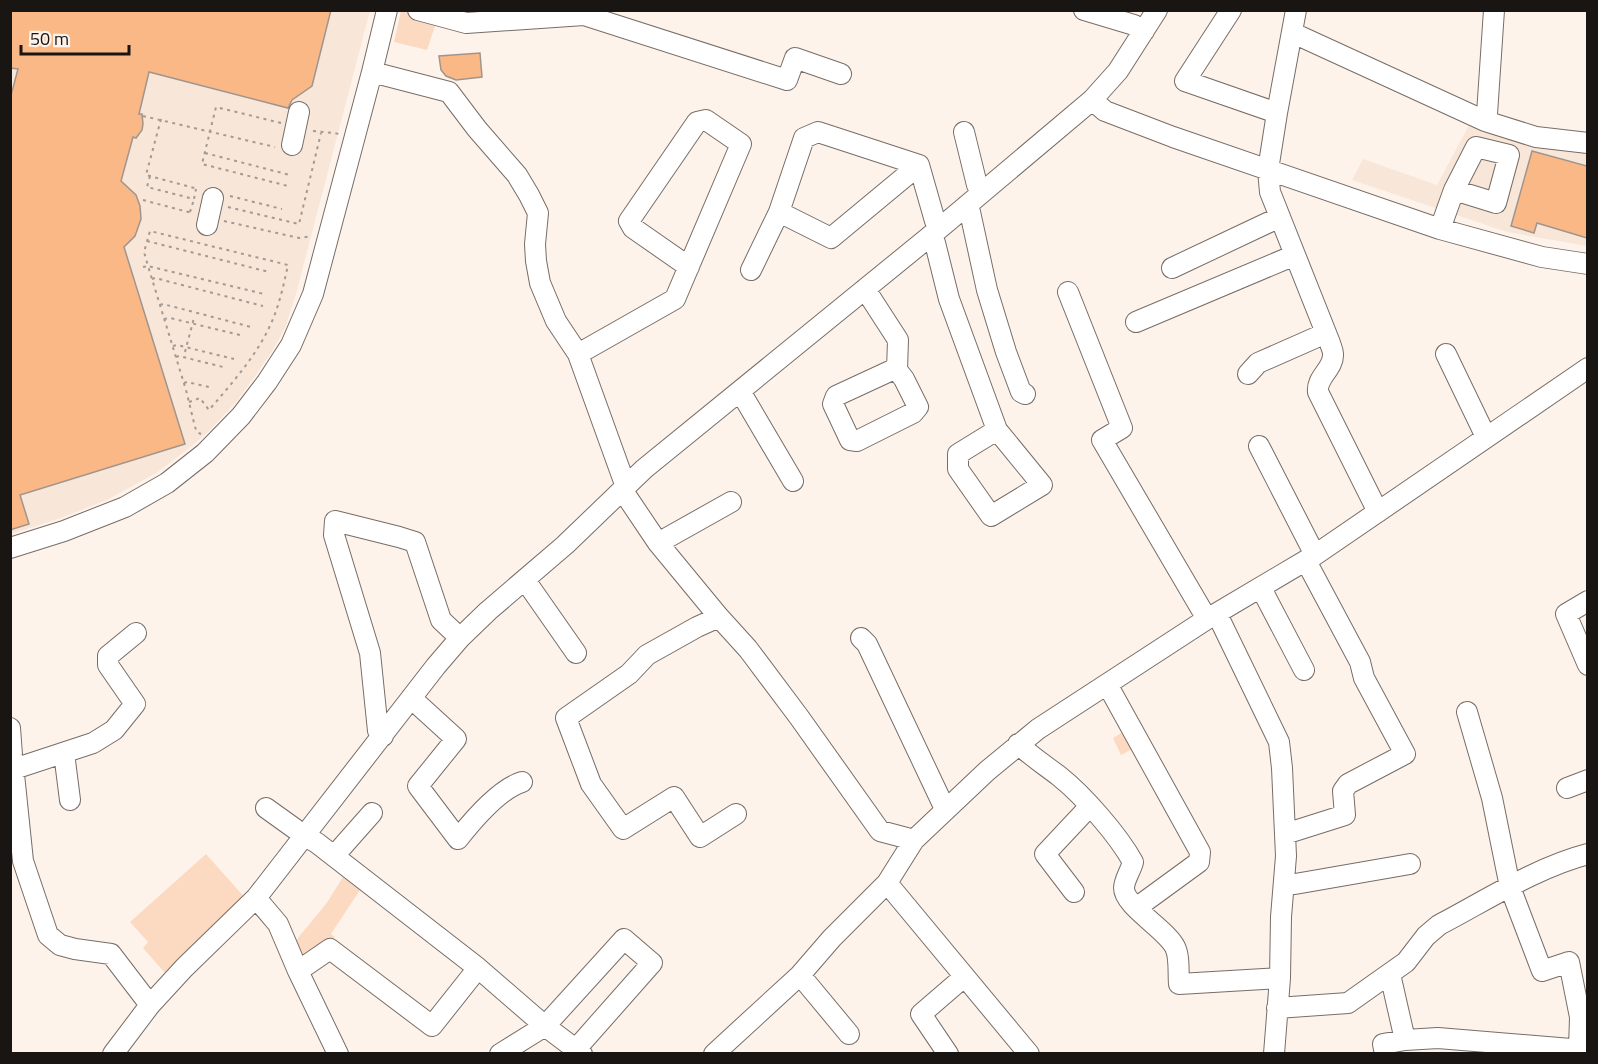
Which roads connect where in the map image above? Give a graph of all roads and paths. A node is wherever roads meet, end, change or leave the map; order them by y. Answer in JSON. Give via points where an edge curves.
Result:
{"nodes":[{"id":1,"x":387,"y":10,"type":"edge"},
{"id":2,"x":1084,"y":10,"type":"edge"},
{"id":3,"x":1157,"y":10,"type":"edge"},
{"id":4,"x":1231,"y":10,"type":"edge"},
{"id":5,"x":1296,"y":10,"type":"edge"},
{"id":6,"x":1494,"y":10,"type":"edge"},
{"id":7,"x":424,"y":11,"type":"edge"},
{"id":8,"x":585,"y":13,"type":"edge"},
{"id":9,"x":1144,"y":31,"type":"junction"},
{"id":10,"x":1293,"y":33,"type":"junction"},
{"id":11,"x":372,"y":72,"type":"junction"},
{"id":12,"x":841,"y":74,"type":"dead end"},
{"id":13,"x":1092,"y":100,"type":"junction"},
{"id":14,"x":1277,"y":113,"type":"junction"},
{"id":15,"x":143,"y":116,"type":"dead end"},
{"id":16,"x":161,"y":119,"type":"junction"},
{"id":17,"x":1485,"y":121,"type":"junction"},
{"id":18,"x":210,"y":130,"type":"junction"},
{"id":19,"x":964,"y":132,"type":"dead end"},
{"id":20,"x":291,"y":133,"type":"junction"},
{"id":21,"x":321,"y":133,"type":"junction"},
{"id":22,"x":342,"y":135,"type":"dead end"},
{"id":23,"x":1587,"y":143,"type":"edge"},
{"id":24,"x":205,"y":153,"type":"junction"},
{"id":25,"x":919,"y":165,"type":"junction"},
{"id":26,"x":1268,"y":170,"type":"junction"},
{"id":27,"x":290,"y":175,"type":"dead end"},
{"id":28,"x":150,"y":176,"type":"junction"},
{"id":29,"x":288,"y":186,"type":"dead end"},
{"id":30,"x":1454,"y":190,"type":"dead end"},
{"id":31,"x":982,"y":192,"type":"junction"},
{"id":32,"x":143,"y":200,"type":"dead end"},
{"id":33,"x":206,"y":203,"type":"junction"},
{"id":34,"x":966,"y":206,"type":"junction"},
{"id":35,"x":282,"y":209,"type":"dead end"},
{"id":36,"x":779,"y":212,"type":"junction"},
{"id":37,"x":1280,"y":217,"type":"junction"},
{"id":38,"x":1440,"y":229,"type":"junction"},
{"id":39,"x":935,"y":232,"type":"junction"},
{"id":40,"x":315,"y":235,"type":"dead end"},
{"id":41,"x":147,"y":241,"type":"junction"},
{"id":42,"x":1295,"y":255,"type":"junction"},
{"id":43,"x":1587,"y":264,"type":"edge"},
{"id":44,"x":148,"y":266,"type":"junction"},
{"id":45,"x":143,"y":267,"type":"dead end"},
{"id":46,"x":689,"y":267,"type":"junction"},
{"id":47,"x":1172,"y":268,"type":"dead end"},
{"id":48,"x":751,"y":270,"type":"dead end"},
{"id":49,"x":269,"y":272,"type":"dead end"},
{"id":50,"x":152,"y":279,"type":"junction"},
{"id":51,"x":865,"y":290,"type":"junction"},
{"id":52,"x":1068,"y":292,"type":"dead end"},
{"id":53,"x":264,"y":294,"type":"dead end"},
{"id":54,"x":160,"y":305,"type":"junction"},
{"id":55,"x":263,"y":306,"type":"dead end"},
{"id":56,"x":194,"y":318,"type":"dead end"},
{"id":57,"x":164,"y":319,"type":"junction"},
{"id":58,"x":1136,"y":322,"type":"dead end"},
{"id":59,"x":193,"y":324,"type":"junction"},
{"id":60,"x":251,"y":327,"type":"dead end"},
{"id":61,"x":1326,"y":333,"type":"junction"},
{"id":62,"x":244,"y":336,"type":"dead end"},
{"id":63,"x":173,"y":346,"type":"junction"},
{"id":64,"x":186,"y":347,"type":"junction"},
{"id":65,"x":185,"y":352,"type":"dead end"},
{"id":66,"x":578,"y":354,"type":"junction"},
{"id":67,"x":1446,"y":354,"type":"dead end"},
{"id":68,"x":176,"y":357,"type":"junction"},
{"id":69,"x":234,"y":359,"type":"dead end"},
{"id":70,"x":223,"y":367,"type":"dead end"},
{"id":71,"x":1587,"y":368,"type":"edge"},
{"id":72,"x":897,"y":370,"type":"dead end"},
{"id":73,"x":1248,"y":374,"type":"dead end"},
{"id":74,"x":184,"y":383,"type":"junction"},
{"id":75,"x":213,"y":388,"type":"dead end"},
{"id":76,"x":740,"y":391,"type":"junction"},
{"id":77,"x":1025,"y":394,"type":"dead end"},
{"id":78,"x":189,"y":402,"type":"junction"},
{"id":79,"x":997,"y":430,"type":"junction"},
{"id":80,"x":1486,"y":437,"type":"junction"},
{"id":81,"x":207,"y":439,"type":"dead end"},
{"id":82,"x":1259,"y":446,"type":"dead end"},
{"id":83,"x":794,"y":481,"type":"dead end"},
{"id":84,"x":624,"y":489,"type":"junction"},
{"id":85,"x":731,"y":502,"type":"dead end"},
{"id":86,"x":1378,"y":512,"type":"junction"},
{"id":87,"x":658,"y":543,"type":"junction"},
{"id":88,"x":10,"y":548,"type":"edge"},
{"id":89,"x":1310,"y":558,"type":"junction"},
{"id":90,"x":525,"y":580,"type":"junction"},
{"id":91,"x":1261,"y":588,"type":"junction"},
{"id":92,"x":1587,"y":601,"type":"edge"},
{"id":93,"x":1212,"y":616,"type":"junction"},
{"id":94,"x":719,"y":617,"type":"junction"},
{"id":95,"x":136,"y":633,"type":"dead end"},
{"id":96,"x":460,"y":638,"type":"junction"},
{"id":97,"x":861,"y":638,"type":"dead end"},
{"id":98,"x":576,"y":653,"type":"dead end"},
{"id":99,"x":1587,"y":665,"type":"edge"},
{"id":100,"x":1304,"y":670,"type":"dead end"},
{"id":101,"x":1107,"y":684,"type":"junction"},
{"id":102,"x":411,"y":698,"type":"junction"},
{"id":103,"x":1467,"y":712,"type":"dead end"},
{"id":104,"x":10,"y":729,"type":"edge"},
{"id":105,"x":383,"y":736,"type":"junction"},
{"id":106,"x":1018,"y":744,"type":"junction"},
{"id":107,"x":64,"y":753,"type":"junction"},
{"id":108,"x":12,"y":760,"type":"edge"},
{"id":109,"x":1587,"y":780,"type":"edge"},
{"id":110,"x":522,"y":782,"type":"dead end"},
{"id":111,"x":1567,"y":788,"type":"dead end"},
{"id":112,"x":70,"y":800,"type":"dead end"},
{"id":113,"x":1090,"y":806,"type":"junction"},
{"id":114,"x":266,"y":808,"type":"dead end"},
{"id":115,"x":945,"y":809,"type":"junction"},
{"id":116,"x":372,"y":813,"type":"dead end"},
{"id":117,"x":736,"y":814,"type":"dead end"},
{"id":118,"x":880,"y":831,"type":"junction"},
{"id":119,"x":1285,"y":834,"type":"junction"},
{"id":120,"x":305,"y":836,"type":"junction"},
{"id":121,"x":914,"y":840,"type":"junction"},
{"id":122,"x":1587,"y":854,"type":"edge"},
{"id":123,"x":334,"y":856,"type":"junction"},
{"id":124,"x":901,"y":859,"type":"junction"},
{"id":125,"x":1410,"y":864,"type":"dead end"},
{"id":126,"x":887,"y":883,"type":"junction"},
{"id":127,"x":1284,"y":883,"type":"junction"},
{"id":128,"x":1510,"y":887,"type":"junction"},
{"id":129,"x":1074,"y":892,"type":"dead end"},
{"id":130,"x":256,"y":898,"type":"junction"},
{"id":131,"x":1136,"y":908,"type":"junction"},
{"id":132,"x":478,"y":968,"type":"junction"},
{"id":133,"x":298,"y":971,"type":"junction"},
{"id":134,"x":1390,"y":974,"type":"junction"},
{"id":135,"x":800,"y":975,"type":"junction"},
{"id":136,"x":964,"y":976,"type":"junction"},
{"id":137,"x":1280,"y":978,"type":"junction"},
{"id":138,"x":150,"y":1005,"type":"junction"},
{"id":139,"x":1277,"y":1008,"type":"junction"},
{"id":140,"x":545,"y":1026,"type":"junction"},
{"id":141,"x":849,"y":1034,"type":"dead end"},
{"id":142,"x":1405,"y":1040,"type":"junction"},
{"id":143,"x":1583,"y":1049,"type":"edge"},
{"id":144,"x":579,"y":1051,"type":"edge"},
{"id":145,"x":113,"y":1053,"type":"edge"},
{"id":146,"x":338,"y":1053,"type":"edge"},
{"id":147,"x":500,"y":1053,"type":"edge"},
{"id":148,"x":714,"y":1053,"type":"edge"},
{"id":149,"x":948,"y":1053,"type":"edge"},
{"id":150,"x":1029,"y":1053,"type":"edge"},
{"id":151,"x":1274,"y":1053,"type":"edge"},
{"id":152,"x":1384,"y":1053,"type":"edge"}],
"edges":[{"from":1,"to":11,"type":"street"},
{"from":2,"to":9,"type":"street"},
{"from":3,"to":9,"type":"street"},
{"from":4,"to":14,"type":"street","via":[[1185,81]]},
{"from":5,"to":10,"type":"street"},
{"from":6,"to":17,"type":"street"},
{"from":7,"to":8,"type":"street","via":[[466,23]]},
{"from":8,"to":12,"type":"street","via":[[787,80],[795,58]]},
{"from":9,"to":13,"type":"street","via":[[1118,71]]},
{"from":10,"to":14,"type":"street"},
{"from":10,"to":17,"type":"street"},
{"from":11,"to":66,"type":"street","via":[[448,92],[517,175],[538,213],[535,244],[540,283],[556,321]]},
{"from":11,"to":88,"type":"street","via":[[313,294],[291,345],[248,408],[205,453],[167,483],[125,507]]},
{"from":13,"to":26,"type":"street","via":[[1105,111]]},
{"from":13,"to":31,"type":"street"},
{"from":14,"to":26,"type":"street"},
{"from":15,"to":16,"type":"path"},
{"from":16,"to":18,"type":"path"},
{"from":16,"to":28,"type":"path","via":[[146,175]]},
{"from":17,"to":23,"type":"street","via":[[1536,137]]},
{"from":18,"to":20,"type":"path"},
{"from":18,"to":20,"type":"path","via":[[216,107]]},
{"from":18,"to":24,"type":"path"},
{"from":19,"to":31,"type":"street"},
{"from":20,"to":21,"type":"path"},
{"from":21,"to":22,"type":"path"},
{"from":21,"to":33,"type":"path","via":[[299,224]]},
{"from":24,"to":27,"type":"path"},
{"from":24,"to":29,"type":"path","via":[[202,164]]},
{"from":25,"to":36,"type":"street","via":[[831,238]]},
{"from":25,"to":36,"type":"street","via":[[818,132],[804,138]]},
{"from":25,"to":39,"type":"street"},
{"from":26,"to":37,"type":"street","via":[[1270,192]]},
{"from":26,"to":38,"type":"street"},
{"from":28,"to":33,"type":"path"},
{"from":28,"to":33,"type":"path","via":[[147,187]]},
{"from":30,"to":38,"type":"street"},
{"from":31,"to":34,"type":"street"},
{"from":32,"to":33,"type":"path"},
{"from":33,"to":35,"type":"path"},
{"from":33,"to":40,"type":"path","via":[[299,238]]},
{"from":34,"to":39,"type":"street"},
{"from":34,"to":77,"type":"street","via":[[1006,352]]},
{"from":36,"to":48,"type":"street"},
{"from":37,"to":42,"type":"street"},
{"from":37,"to":47,"type":"street"},
{"from":38,"to":43,"type":"street","via":[[1542,257]]},
{"from":39,"to":51,"type":"street"},
{"from":39,"to":79,"type":"street","via":[[949,299]]},
{"from":41,"to":44,"type":"path","via":[[144,252]]},
{"from":41,"to":49,"type":"path"},
{"from":41,"to":78,"type":"path","via":[[150,231],[288,265],[273,319],[241,372],[209,410],[200,398]]},
{"from":42,"to":58,"type":"street"},
{"from":42,"to":61,"type":"street"},
{"from":44,"to":45,"type":"path"},
{"from":44,"to":50,"type":"path"},
{"from":44,"to":53,"type":"path"},
{"from":46,"to":46,"type":"street","via":[[741,144],[706,120],[697,122],[629,221],[633,228]]},
{"from":46,"to":66,"type":"street","via":[[675,299]]},
{"from":50,"to":54,"type":"path"},
{"from":50,"to":55,"type":"path"},
{"from":51,"to":72,"type":"street","via":[[898,340]]},
{"from":51,"to":76,"type":"street"},
{"from":52,"to":93,"type":"street","via":[[1122,428],[1102,440]]},
{"from":54,"to":57,"type":"path"},
{"from":54,"to":60,"type":"path"},
{"from":56,"to":59,"type":"path"},
{"from":57,"to":59,"type":"path"},
{"from":57,"to":63,"type":"path"},
{"from":59,"to":62,"type":"path"},
{"from":59,"to":64,"type":"path"},
{"from":61,"to":73,"type":"street","via":[[1258,363]]},
{"from":61,"to":86,"type":"street","via":[[1333,355],[1318,382],[1318,392]]},
{"from":63,"to":64,"type":"path"},
{"from":63,"to":68,"type":"path"},
{"from":64,"to":65,"type":"path"},
{"from":64,"to":69,"type":"path"},
{"from":66,"to":84,"type":"street"},
{"from":67,"to":80,"type":"street"},
{"from":68,"to":70,"type":"path"},
{"from":68,"to":74,"type":"path"},
{"from":71,"to":80,"type":"street"},
{"from":74,"to":75,"type":"path"},
{"from":74,"to":78,"type":"path"},
{"from":76,"to":83,"type":"street"},
{"from":76,"to":84,"type":"street"},
{"from":78,"to":81,"type":"path","via":[[197,432]]},
{"from":79,"to":79,"type":"street","via":[[1042,485],[991,516],[958,469],[958,454]]},
{"from":80,"to":86,"type":"street"},
{"from":82,"to":89,"type":"street"},
{"from":84,"to":87,"type":"street"},
{"from":84,"to":90,"type":"street"},
{"from":85,"to":87,"type":"street"},
{"from":86,"to":89,"type":"street"},
{"from":87,"to":94,"type":"street"},
{"from":89,"to":91,"type":"street"},
{"from":89,"to":119,"type":"street","via":[[1364,678],[1405,754],[1348,784],[1343,792],[1345,815]]},
{"from":90,"to":96,"type":"street"},
{"from":90,"to":98,"type":"street"},
{"from":91,"to":93,"type":"street"},
{"from":91,"to":100,"type":"street"},
{"from":92,"to":99,"type":"street","via":[[1566,614]]},
{"from":93,"to":101,"type":"street"},
{"from":93,"to":119,"type":"street","via":[[1279,742]]},
{"from":94,"to":117,"type":"street","via":[[647,655],[629,674],[566,718],[591,784],[622,829],[674,797],[700,837]]},
{"from":94,"to":118,"type":"street","via":[[748,649]]},
{"from":95,"to":107,"type":"street","via":[[108,656],[108,664],[135,704],[114,730],[93,743]]},
{"from":96,"to":102,"type":"street"},
{"from":96,"to":105,"type":"street","via":[[441,620],[415,542],[335,521],[334,535],[370,653],[378,731]]},
{"from":97,"to":115,"type":"street"},
{"from":101,"to":106,"type":"street"},
{"from":101,"to":131,"type":"street","via":[[1200,852],[1199,862]]},
{"from":102,"to":105,"type":"street"},
{"from":102,"to":110,"type":"street","via":[[456,739],[418,786],[458,838],[503,793]]},
{"from":103,"to":128,"type":"street","via":[[1492,798]]},
{"from":104,"to":108,"type":"street"},
{"from":105,"to":120,"type":"street"},
{"from":106,"to":113,"type":"street"},
{"from":106,"to":115,"type":"street"},
{"from":107,"to":108,"type":"street"},
{"from":107,"to":112,"type":"street"},
{"from":108,"to":138,"type":"street","via":[[23,861],[48,935],[60,945],[111,954]]},
{"from":109,"to":111,"type":"street"},
{"from":113,"to":129,"type":"street","via":[[1045,854]]},
{"from":113,"to":131,"type":"street","via":[[1133,862],[1124,886]]},
{"from":114,"to":120,"type":"street"},
{"from":115,"to":121,"type":"street"},
{"from":116,"to":123,"type":"street"},
{"from":118,"to":121,"type":"street"},
{"from":118,"to":124,"type":"street"},
{"from":119,"to":127,"type":"street"},
{"from":120,"to":123,"type":"street"},
{"from":120,"to":130,"type":"street"},
{"from":121,"to":124,"type":"street"},
{"from":122,"to":128,"type":"street"},
{"from":123,"to":132,"type":"street"},
{"from":124,"to":126,"type":"street"},
{"from":125,"to":127,"type":"street"},
{"from":126,"to":135,"type":"street"},
{"from":126,"to":136,"type":"street"},
{"from":127,"to":137,"type":"street"},
{"from":128,"to":134,"type":"street","via":[[1439,925]]},
{"from":128,"to":143,"type":"street","via":[[1542,971],[1569,962]]},
{"from":130,"to":133,"type":"street","via":[[278,924]]},
{"from":130,"to":138,"type":"street"},
{"from":131,"to":137,"type":"street","via":[[1163,931],[1175,948],[1179,984]]},
{"from":132,"to":133,"type":"street","via":[[432,1026],[330,949]]},
{"from":132,"to":140,"type":"street"},
{"from":133,"to":146,"type":"street"},
{"from":134,"to":139,"type":"street","via":[[1348,1003]]},
{"from":134,"to":142,"type":"street"},
{"from":135,"to":141,"type":"street"},
{"from":135,"to":148,"type":"street"},
{"from":136,"to":149,"type":"street","via":[[921,1014]]},
{"from":136,"to":150,"type":"street"},
{"from":137,"to":139,"type":"street"},
{"from":138,"to":145,"type":"street"},
{"from":139,"to":151,"type":"street"},
{"from":140,"to":144,"type":"street"},
{"from":140,"to":144,"type":"street","via":[[624,939],[652,963]]},
{"from":140,"to":147,"type":"street"},
{"from":142,"to":143,"type":"street","via":[[1438,1038]]},
{"from":142,"to":152,"type":"street","via":[[1383,1044]]}]}
